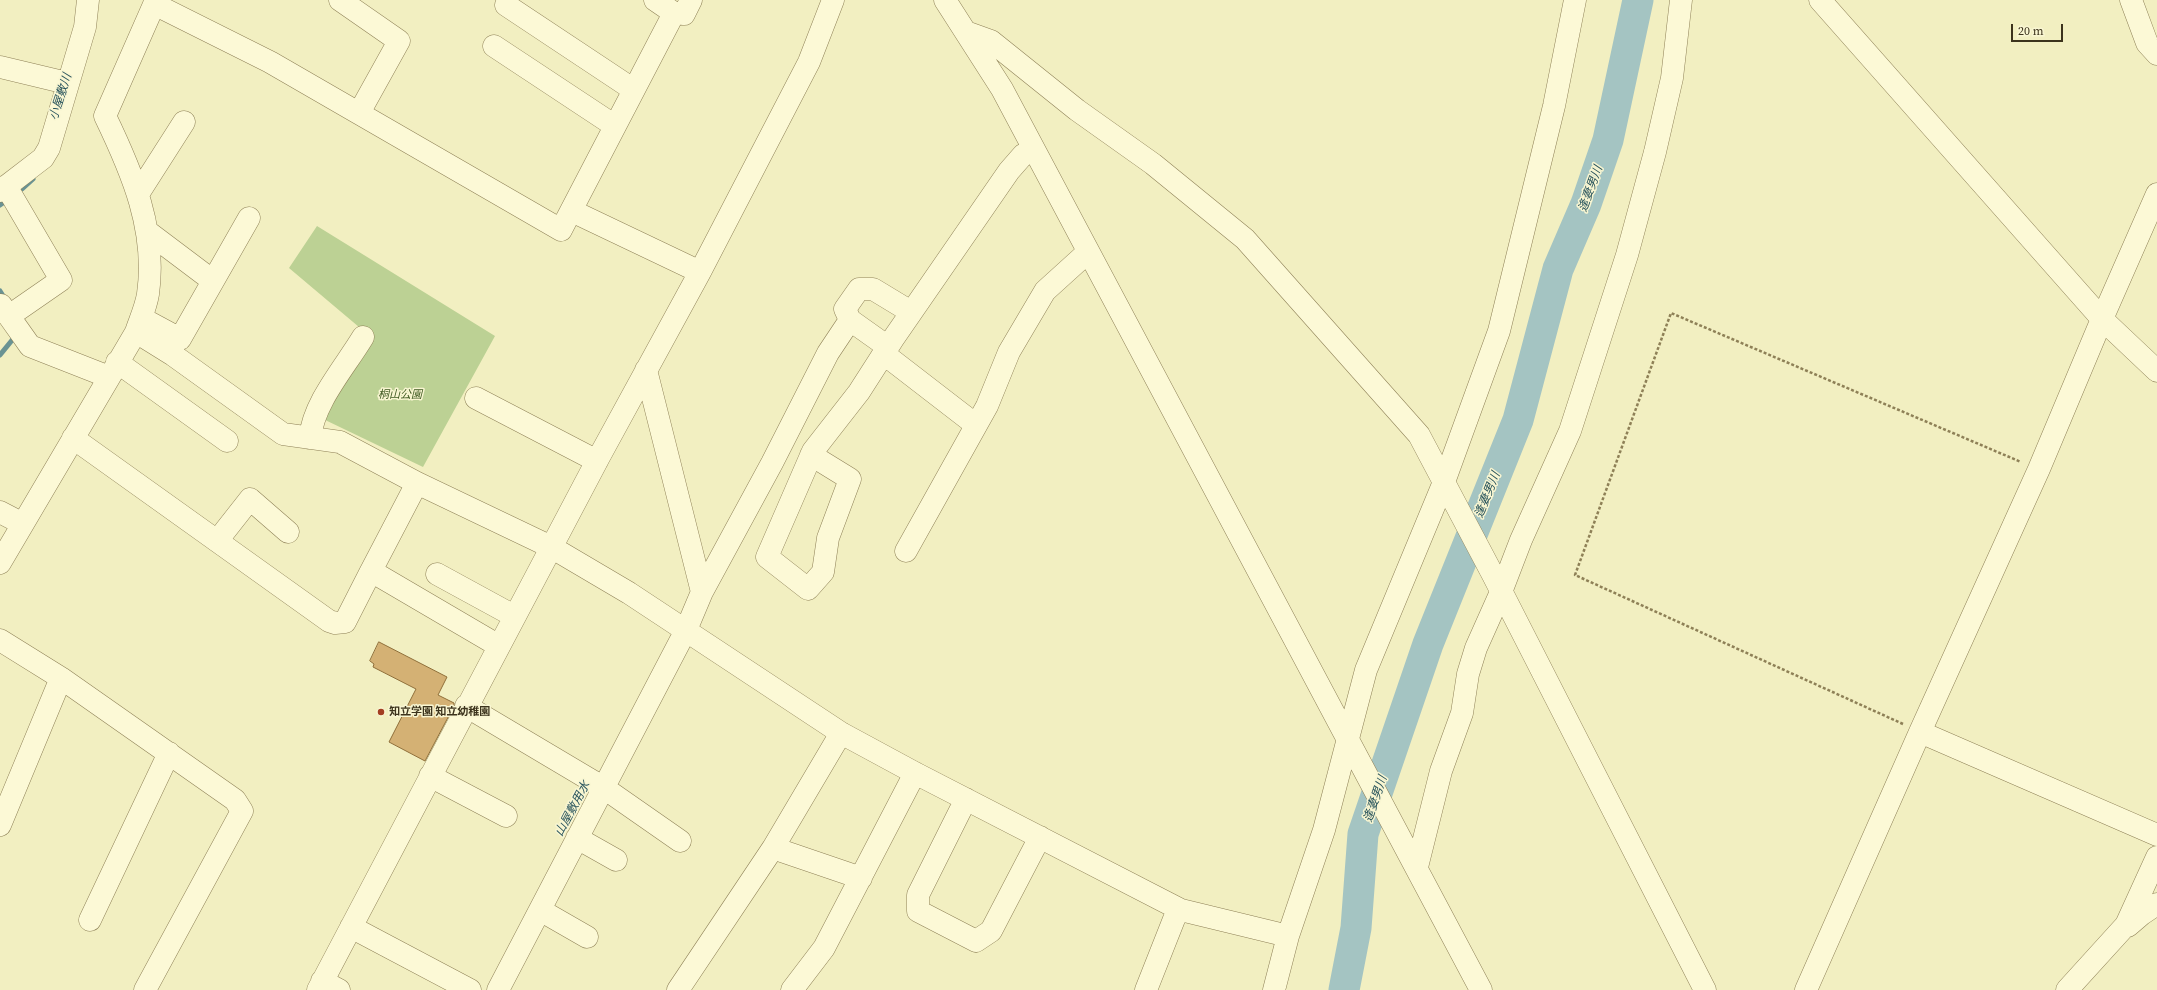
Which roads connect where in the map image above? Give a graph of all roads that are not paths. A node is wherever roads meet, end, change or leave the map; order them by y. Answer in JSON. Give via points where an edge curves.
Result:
{"nodes":[{"id":1,"x":88,"y":0,"type":"edge"},
{"id":2,"x":340,"y":0,"type":"edge"},
{"id":3,"x":655,"y":0,"type":"edge"},
{"id":4,"x":691,"y":0,"type":"edge"},
{"id":5,"x":833,"y":0,"type":"edge"},
{"id":6,"x":945,"y":0,"type":"edge"},
{"id":7,"x":1575,"y":0,"type":"edge"},
{"id":8,"x":1681,"y":0,"type":"edge"},
{"id":9,"x":1820,"y":0,"type":"edge"},
{"id":10,"x":2131,"y":0,"type":"edge"},
{"id":11,"x":155,"y":2,"type":"edge"},
{"id":12,"x":506,"y":5,"type":"dead end"},
{"id":13,"x":674,"y":13,"type":"junction"},
{"id":14,"x":966,"y":32,"type":"junction"},
{"id":15,"x":494,"y":46,"type":"dead end"},
{"id":16,"x":2157,"y":54,"type":"edge"},
{"id":17,"x":0,"y":67,"type":"edge"},
{"id":18,"x":67,"y":83,"type":"junction"},
{"id":19,"x":634,"y":90,"type":"junction"},
{"id":20,"x":359,"y":113,"type":"junction"},
{"id":21,"x":184,"y":122,"type":"dead end"},
{"id":22,"x":615,"y":126,"type":"junction"},
{"id":23,"x":1035,"y":151,"type":"junction"},
{"id":24,"x":3,"y":188,"type":"edge"},
{"id":25,"x":138,"y":194,"type":"junction"},
{"id":26,"x":2157,"y":194,"type":"edge"},
{"id":27,"x":572,"y":211,"type":"junction"},
{"id":28,"x":249,"y":218,"type":"dead end"},
{"id":29,"x":148,"y":232,"type":"junction"},
{"id":30,"x":1088,"y":252,"type":"junction"},
{"id":31,"x":700,"y":272,"type":"junction"},
{"id":32,"x":213,"y":281,"type":"junction"},
{"id":33,"x":4,"y":311,"type":"edge"},
{"id":34,"x":911,"y":312,"type":"junction"},
{"id":35,"x":2102,"y":318,"type":"junction"},
{"id":36,"x":850,"y":320,"type":"junction"},
{"id":37,"x":139,"y":325,"type":"junction"},
{"id":38,"x":364,"y":338,"type":"dead end"},
{"id":39,"x":886,"y":350,"type":"junction"},
{"id":40,"x":113,"y":369,"type":"junction"},
{"id":41,"x":646,"y":370,"type":"junction"},
{"id":42,"x":2157,"y":371,"type":"edge"},
{"id":43,"x":476,"y":398,"type":"dead end"},
{"id":44,"x":976,"y":425,"type":"junction"},
{"id":45,"x":73,"y":438,"type":"junction"},
{"id":46,"x":310,"y":438,"type":"junction"},
{"id":47,"x":227,"y":441,"type":"dead end"},
{"id":48,"x":811,"y":455,"type":"junction"},
{"id":49,"x":597,"y":461,"type":"junction"},
{"id":50,"x":417,"y":483,"type":"junction"},
{"id":51,"x":1446,"y":487,"type":"junction"},
{"id":52,"x":0,"y":512,"type":"edge"},
{"id":53,"x":23,"y":524,"type":"junction"},
{"id":54,"x":288,"y":532,"type":"dead end"},
{"id":55,"x":217,"y":541,"type":"junction"},
{"id":56,"x":551,"y":547,"type":"junction"},
{"id":57,"x":906,"y":551,"type":"dead end"},
{"id":58,"x":0,"y":563,"type":"edge"},
{"id":59,"x":371,"y":571,"type":"junction"},
{"id":60,"x":437,"y":574,"type":"dead end"},
{"id":61,"x":1497,"y":584,"type":"junction"},
{"id":62,"x":702,"y":592,"type":"junction"},
{"id":63,"x":514,"y":616,"type":"junction"},
{"id":64,"x":686,"y":630,"type":"junction"},
{"id":65,"x":0,"y":640,"type":"edge"},
{"id":66,"x":499,"y":646,"type":"junction"},
{"id":67,"x":61,"y":678,"type":"junction"},
{"id":68,"x":466,"y":706,"type":"junction"},
{"id":69,"x":1920,"y":732,"type":"junction"},
{"id":70,"x":841,"y":733,"type":"junction"},
{"id":71,"x":1350,"y":745,"type":"junction"},
{"id":72,"x":169,"y":753,"type":"junction"},
{"id":73,"x":915,"y":773,"type":"junction"},
{"id":74,"x":430,"y":776,"type":"junction"},
{"id":75,"x":604,"y":788,"type":"junction"},
{"id":76,"x":966,"y":799,"type":"junction"},
{"id":77,"x":506,"y":816,"type":"dead end"},
{"id":78,"x":0,"y":825,"type":"edge"},
{"id":79,"x":2157,"y":835,"type":"edge"},
{"id":80,"x":1040,"y":837,"type":"junction"},
{"id":81,"x":577,"y":838,"type":"junction"},
{"id":82,"x":680,"y":842,"type":"dead end"},
{"id":83,"x":773,"y":848,"type":"junction"},
{"id":84,"x":2157,"y":857,"type":"edge"},
{"id":85,"x":616,"y":860,"type":"dead end"},
{"id":86,"x":1413,"y":861,"type":"junction"},
{"id":87,"x":861,"y":878,"type":"junction"},
{"id":88,"x":2157,"y":904,"type":"edge"},
{"id":89,"x":1178,"y":908,"type":"junction"},
{"id":90,"x":540,"y":910,"type":"junction"},
{"id":91,"x":90,"y":920,"type":"dead end"},
{"id":92,"x":2126,"y":925,"type":"junction"},
{"id":93,"x":351,"y":927,"type":"junction"},
{"id":94,"x":1288,"y":936,"type":"junction"},
{"id":95,"x":587,"y":937,"type":"dead end"},
{"id":96,"x":326,"y":987,"type":"edge"},
{"id":97,"x":145,"y":990,"type":"edge"},
{"id":98,"x":470,"y":990,"type":"edge"},
{"id":99,"x":498,"y":990,"type":"edge"},
{"id":100,"x":678,"y":990,"type":"edge"},
{"id":101,"x":792,"y":990,"type":"edge"},
{"id":102,"x":1146,"y":990,"type":"edge"},
{"id":103,"x":1274,"y":990,"type":"edge"},
{"id":104,"x":1481,"y":990,"type":"edge"},
{"id":105,"x":1705,"y":990,"type":"edge"},
{"id":106,"x":1806,"y":990,"type":"edge"},
{"id":107,"x":2068,"y":990,"type":"edge"}],
"edges":[{"from":1,"to":18,"type":"street","via":[[85,27]]},
{"from":2,"to":20,"type":"street","via":[[399,41]]},
{"from":3,"to":13,"type":"street"},
{"from":4,"to":13,"type":"street","via":[[684,14]]},
{"from":5,"to":31,"type":"street","via":[[809,62]]},
{"from":6,"to":14,"type":"street"},
{"from":7,"to":51,"type":"street","via":[[1554,106],[1499,331]]},
{"from":8,"to":61,"type":"street","via":[[1672,78],[1627,255],[1570,431],[1521,540]]},
{"from":9,"to":35,"type":"street"},
{"from":10,"to":16,"type":"street","via":[[2148,43]]},
{"from":11,"to":20,"type":"street","via":[[270,62]]},
{"from":11,"to":25,"type":"street","via":[[105,116],[126,160]]},
{"from":12,"to":19,"type":"street"},
{"from":13,"to":19,"type":"street"},
{"from":14,"to":23,"type":"street","via":[[1002,90]]},
{"from":14,"to":51,"type":"street","via":[[991,41],[1077,110],[1153,164],[1245,239],[1419,435]]},
{"from":15,"to":22,"type":"street"},
{"from":17,"to":18,"type":"street"},
{"from":18,"to":24,"type":"street","via":[[49,148],[43,158]]},
{"from":19,"to":22,"type":"street"},
{"from":20,"to":27,"type":"street","via":[[561,230]]},
{"from":21,"to":25,"type":"street"},
{"from":22,"to":27,"type":"street"},
{"from":23,"to":30,"type":"street"},
{"from":23,"to":34,"type":"street","via":[[1023,155],[1009,171]]},
{"from":24,"to":33,"type":"street","via":[[61,280]]},
{"from":25,"to":29,"type":"street"},
{"from":26,"to":35,"type":"street"},
{"from":27,"to":31,"type":"street"},
{"from":28,"to":32,"type":"street"},
{"from":29,"to":32,"type":"street"},
{"from":29,"to":37,"type":"street","via":[[148,295]]},
{"from":30,"to":44,"type":"street","via":[[1045,291],[1009,352],[987,406]]},
{"from":30,"to":71,"type":"street"},
{"from":31,"to":41,"type":"street"},
{"from":32,"to":37,"type":"street","via":[[180,339]]},
{"from":33,"to":40,"type":"street","via":[[30,346]]},
{"from":34,"to":36,"type":"street","via":[[873,289],[859,289],[845,310]]},
{"from":34,"to":39,"type":"street"},
{"from":35,"to":42,"type":"street"},
{"from":35,"to":69,"type":"street","via":[[2039,469]]},
{"from":36,"to":39,"type":"street"},
{"from":36,"to":62,"type":"street","via":[[828,352],[792,425]]},
{"from":37,"to":40,"type":"street"},
{"from":37,"to":46,"type":"street","via":[[172,354],[283,434]]},
{"from":38,"to":46,"type":"street","via":[[317,410]]},
{"from":39,"to":44,"type":"street"},
{"from":39,"to":48,"type":"street","via":[[859,392]]},
{"from":40,"to":45,"type":"street"},
{"from":40,"to":47,"type":"street"},
{"from":41,"to":49,"type":"street"},
{"from":41,"to":62,"type":"street"},
{"from":43,"to":49,"type":"street"},
{"from":44,"to":57,"type":"street"},
{"from":45,"to":53,"type":"street"},
{"from":45,"to":55,"type":"street"},
{"from":46,"to":50,"type":"street","via":[[340,442]]},
{"from":48,"to":48,"type":"street","via":[[768,557],[808,589],[823,572],[828,538],[850,479]]},
{"from":49,"to":56,"type":"street"},
{"from":50,"to":56,"type":"street"},
{"from":50,"to":59,"type":"street"},
{"from":51,"to":61,"type":"street"},
{"from":51,"to":71,"type":"street","via":[[1366,670]]},
{"from":52,"to":53,"type":"street"},
{"from":53,"to":58,"type":"street"},
{"from":54,"to":55,"type":"street","via":[[250,499]]},
{"from":55,"to":59,"type":"street","via":[[335,623],[345,622]]},
{"from":56,"to":63,"type":"street"},
{"from":56,"to":64,"type":"street"},
{"from":59,"to":66,"type":"street"},
{"from":60,"to":63,"type":"street"},
{"from":61,"to":86,"type":"street","via":[[1468,674],[1462,713]]},
{"from":61,"to":105,"type":"street"},
{"from":62,"to":64,"type":"street"},
{"from":63,"to":66,"type":"street"},
{"from":64,"to":70,"type":"street"},
{"from":64,"to":75,"type":"street"},
{"from":65,"to":67,"type":"street"},
{"from":66,"to":68,"type":"street"},
{"from":67,"to":72,"type":"street"},
{"from":67,"to":78,"type":"street"},
{"from":68,"to":74,"type":"street"},
{"from":68,"to":75,"type":"street"},
{"from":69,"to":79,"type":"street"},
{"from":69,"to":106,"type":"street"},
{"from":70,"to":73,"type":"street"},
{"from":70,"to":83,"type":"street"},
{"from":71,"to":86,"type":"street"},
{"from":71,"to":94,"type":"street"},
{"from":72,"to":91,"type":"street"},
{"from":72,"to":97,"type":"street","via":[[235,800],[242,811]]},
{"from":73,"to":76,"type":"street"},
{"from":73,"to":87,"type":"street"},
{"from":74,"to":77,"type":"street"},
{"from":74,"to":93,"type":"street"},
{"from":75,"to":81,"type":"street"},
{"from":75,"to":82,"type":"street"},
{"from":76,"to":80,"type":"street"},
{"from":76,"to":80,"type":"street","via":[[918,895],[918,911],[976,941],[992,931]]},
{"from":80,"to":89,"type":"street"},
{"from":81,"to":85,"type":"street"},
{"from":81,"to":90,"type":"street"},
{"from":83,"to":87,"type":"street"},
{"from":83,"to":100,"type":"street"},
{"from":84,"to":92,"type":"street"},
{"from":86,"to":104,"type":"street"},
{"from":87,"to":101,"type":"street","via":[[824,948]]},
{"from":88,"to":92,"type":"street","via":[[2129,926]]},
{"from":89,"to":94,"type":"street"},
{"from":89,"to":102,"type":"street"},
{"from":90,"to":95,"type":"street"},
{"from":90,"to":99,"type":"street"},
{"from":92,"to":107,"type":"street"},
{"from":93,"to":96,"type":"street"},
{"from":93,"to":98,"type":"street"},
{"from":94,"to":103,"type":"street"}]}
